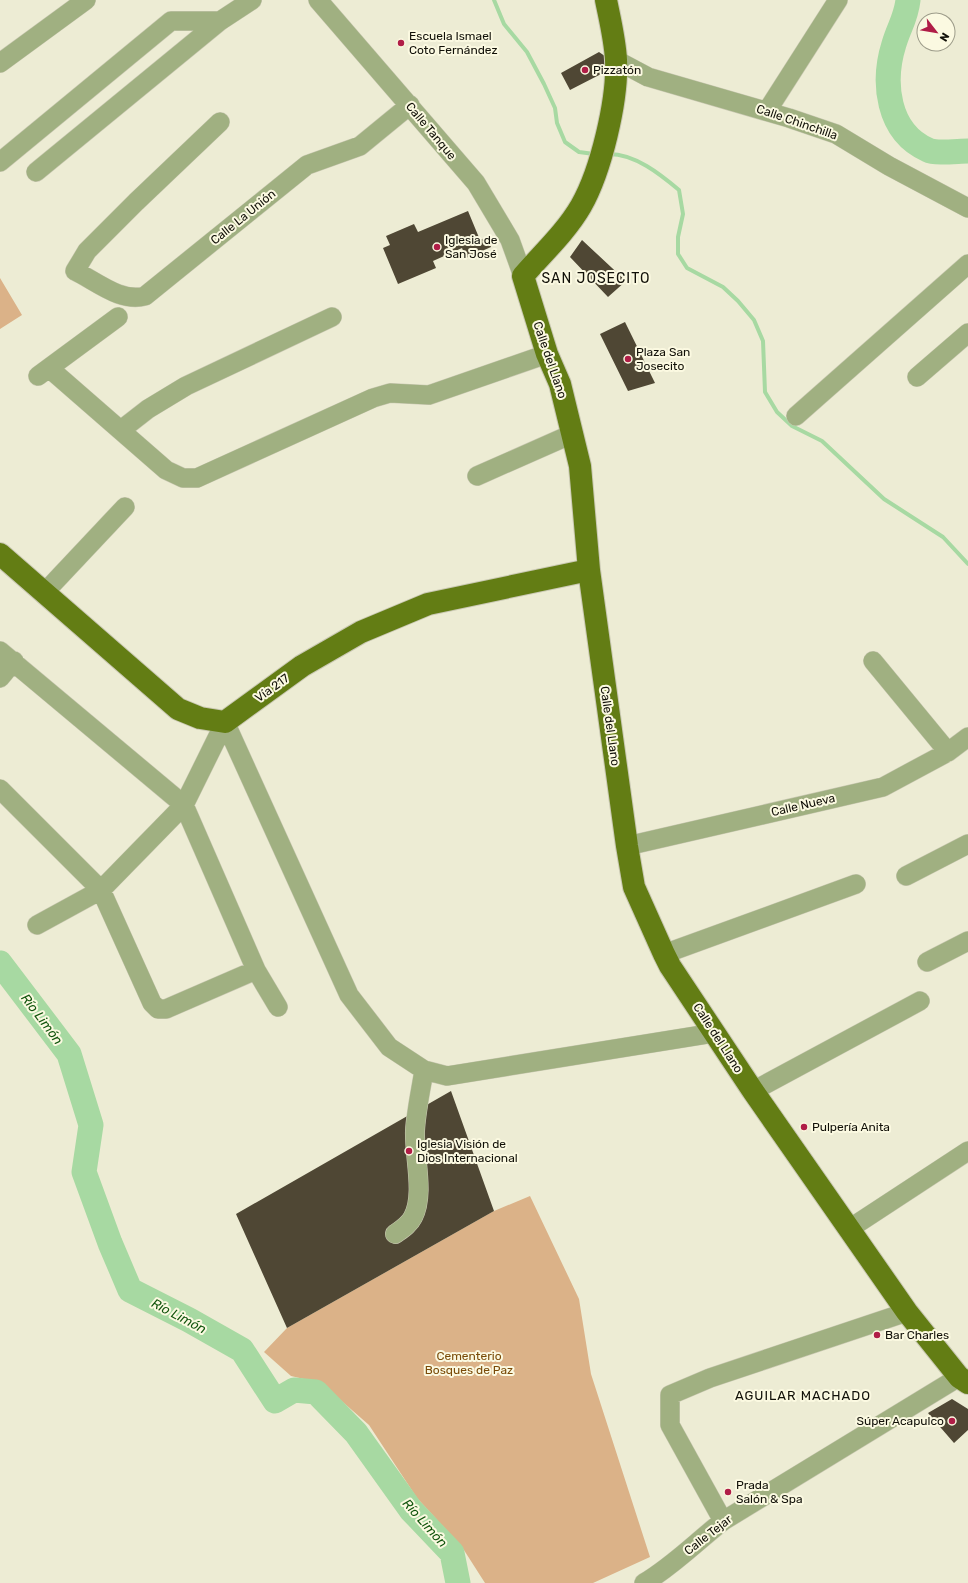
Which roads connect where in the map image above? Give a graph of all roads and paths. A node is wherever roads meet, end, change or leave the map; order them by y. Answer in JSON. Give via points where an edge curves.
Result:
{"nodes":[{"id":1,"x":86,"y":0,"type":"edge"},
{"id":2,"x":252,"y":0,"type":"edge"},
{"id":3,"x":318,"y":0,"type":"edge"},
{"id":4,"x":606,"y":0,"type":"edge"},
{"id":5,"x":838,"y":0,"type":"edge"},
{"id":6,"x":220,"y":20,"type":"junction"},
{"id":7,"x":616,"y":60,"type":"junction"},
{"id":8,"x":0,"y":63,"type":"edge"},
{"id":9,"x":410,"y":105,"type":"junction"},
{"id":10,"x":767,"y":111,"type":"junction"},
{"id":11,"x":220,"y":122,"type":"dead end"},
{"id":12,"x":0,"y":162,"type":"edge"},
{"id":13,"x":36,"y":172,"type":"dead end"},
{"id":14,"x":968,"y":208,"type":"edge"},
{"id":15,"x":968,"y":264,"type":"edge"},
{"id":16,"x":523,"y":276,"type":"junction"},
{"id":17,"x":118,"y":317,"type":"dead end"},
{"id":18,"x":332,"y":317,"type":"dead end"},
{"id":19,"x":968,"y":333,"type":"edge"},
{"id":20,"x":547,"y":354,"type":"junction"},
{"id":21,"x":917,"y":377,"type":"dead end"},
{"id":22,"x":796,"y":416,"type":"dead end"},
{"id":23,"x":121,"y":430,"type":"junction"},
{"id":24,"x":572,"y":434,"type":"junction"},
{"id":25,"x":477,"y":476,"type":"dead end"},
{"id":26,"x":125,"y":507,"type":"dead end"},
{"id":27,"x":0,"y":554,"type":"edge"},
{"id":28,"x":589,"y":570,"type":"junction"},
{"id":29,"x":45,"y":592,"type":"junction"},
{"id":30,"x":7,"y":656,"type":"edge"},
{"id":31,"x":873,"y":662,"type":"dead end"},
{"id":32,"x":0,"y":678,"type":"edge"},
{"id":33,"x":225,"y":722,"type":"junction"},
{"id":34,"x":968,"y":737,"type":"edge"},
{"id":35,"x":948,"y":752,"type":"junction"},
{"id":36,"x":0,"y":789,"type":"edge"},
{"id":37,"x":184,"y":805,"type":"junction"},
{"id":38,"x":968,"y":844,"type":"edge"},
{"id":39,"x":627,"y":846,"type":"junction"},
{"id":40,"x":906,"y":876,"type":"dead end"},
{"id":41,"x":856,"y":884,"type":"dead end"},
{"id":42,"x":102,"y":890,"type":"junction"},
{"id":43,"x":37,"y":925,"type":"dead end"},
{"id":44,"x":968,"y":941,"type":"edge"},
{"id":45,"x":664,"y":954,"type":"junction"},
{"id":46,"x":928,"y":962,"type":"dead end"},
{"id":47,"x":256,"y":970,"type":"junction"},
{"id":48,"x":920,"y":1001,"type":"dead end"},
{"id":49,"x":278,"y":1007,"type":"dead end"},
{"id":50,"x":714,"y":1033,"type":"junction"},
{"id":51,"x":424,"y":1070,"type":"junction"},
{"id":52,"x":753,"y":1091,"type":"junction"},
{"id":53,"x":968,"y":1151,"type":"edge"},
{"id":54,"x":849,"y":1229,"type":"junction"},
{"id":55,"x":395,"y":1234,"type":"dead end"},
{"id":56,"x":907,"y":1312,"type":"junction"},
{"id":57,"x":963,"y":1380,"type":"edge"},
{"id":58,"x":723,"y":1521,"type":"junction"},
{"id":59,"x":644,"y":1583,"type":"edge"}],
"edges":[{"from":1,"to":8,"type":"street"},
{"from":2,"to":6,"type":"street"},
{"from":3,"to":9,"type":"street","name":"Calle Tanque"},
{"from":4,"to":7,"type":"main road"},
{"from":5,"to":10,"type":"street"},
{"from":6,"to":12,"type":"street","via":[[171,21]]},
{"from":6,"to":13,"type":"street"},
{"from":7,"to":10,"type":"street","name":"Calle Chinchilla","via":[[648,77]]},
{"from":7,"to":16,"type":"main road","via":[[613,106],[601,155],[588,192],[572,220]]},
{"from":9,"to":11,"type":"street","name":"Calle La Unión","via":[[360,146],[307,165],[145,296],[134,299],[118,294],[75,271],[87,251]]},
{"from":9,"to":16,"type":"street","name":"Calle Tanque","via":[[476,183],[510,240]]},
{"from":10,"to":14,"type":"street","name":"Calle Chinchilla","via":[[836,134]]},
{"from":15,"to":22,"type":"street"},
{"from":16,"to":20,"type":"main road","name":"Calle del Llano"},
{"from":17,"to":23,"type":"street","via":[[44,372]]},
{"from":18,"to":23,"type":"street","via":[[186,386],[148,409]]},
{"from":19,"to":21,"type":"street"},
{"from":20,"to":23,"type":"street","via":[[429,395],[390,393],[373,398],[197,478],[183,478],[166,470]]},
{"from":20,"to":24,"type":"main road","name":"Calle del Llano","via":[[560,384]]},
{"from":24,"to":25,"type":"street"},
{"from":24,"to":28,"type":"main road","name":"Calle del Llano","via":[[580,466]]},
{"from":26,"to":29,"type":"street"},
{"from":27,"to":29,"type":"main road"},
{"from":28,"to":33,"type":"main road","name":"Vía 217","via":[[428,604],[375,626],[302,666]]},
{"from":28,"to":39,"type":"main road","name":"Calle del Llano"},
{"from":29,"to":33,"type":"main road","via":[[178,709],[200,718]]},
{"from":30,"to":32,"type":"street"},
{"from":30,"to":37,"type":"street"},
{"from":31,"to":35,"type":"street"},
{"from":33,"to":37,"type":"street"},
{"from":33,"to":51,"type":"street","via":[[349,995],[389,1047]]},
{"from":34,"to":35,"type":"street","name":"Calle Nueva"},
{"from":35,"to":39,"type":"street","name":"Calle Nueva","via":[[883,787]]},
{"from":36,"to":42,"type":"street"},
{"from":37,"to":42,"type":"street"},
{"from":37,"to":47,"type":"street"},
{"from":38,"to":40,"type":"street"},
{"from":39,"to":45,"type":"main road","name":"Calle del Llano","via":[[634,887]]},
{"from":41,"to":45,"type":"street"},
{"from":42,"to":43,"type":"street"},
{"from":42,"to":47,"type":"street","via":[[152,1003],[158,1009],[166,1010]]},
{"from":44,"to":46,"type":"street"},
{"from":45,"to":50,"type":"main road","name":"Calle del Llano"},
{"from":47,"to":49,"type":"street"},
{"from":48,"to":52,"type":"street"},
{"from":50,"to":51,"type":"street","via":[[447,1076]]},
{"from":50,"to":52,"type":"main road","name":"Calle del Llano"},
{"from":51,"to":55,"type":"street","via":[[415,1131],[418,1173],[416,1206],[408,1225]]},
{"from":52,"to":54,"type":"main road","name":"Calle del Llano"},
{"from":53,"to":54,"type":"street"},
{"from":54,"to":56,"type":"main road","name":"Calle del Llano"},
{"from":56,"to":57,"type":"main road","name":"Calle del Llano"},
{"from":56,"to":58,"type":"street","via":[[710,1378],[670,1394],[670,1425]]},
{"from":57,"to":58,"type":"street","name":"Calle Tejar"},
{"from":58,"to":59,"type":"street","name":"Calle Tejar","via":[[697,1541],[667,1570]]}]}
